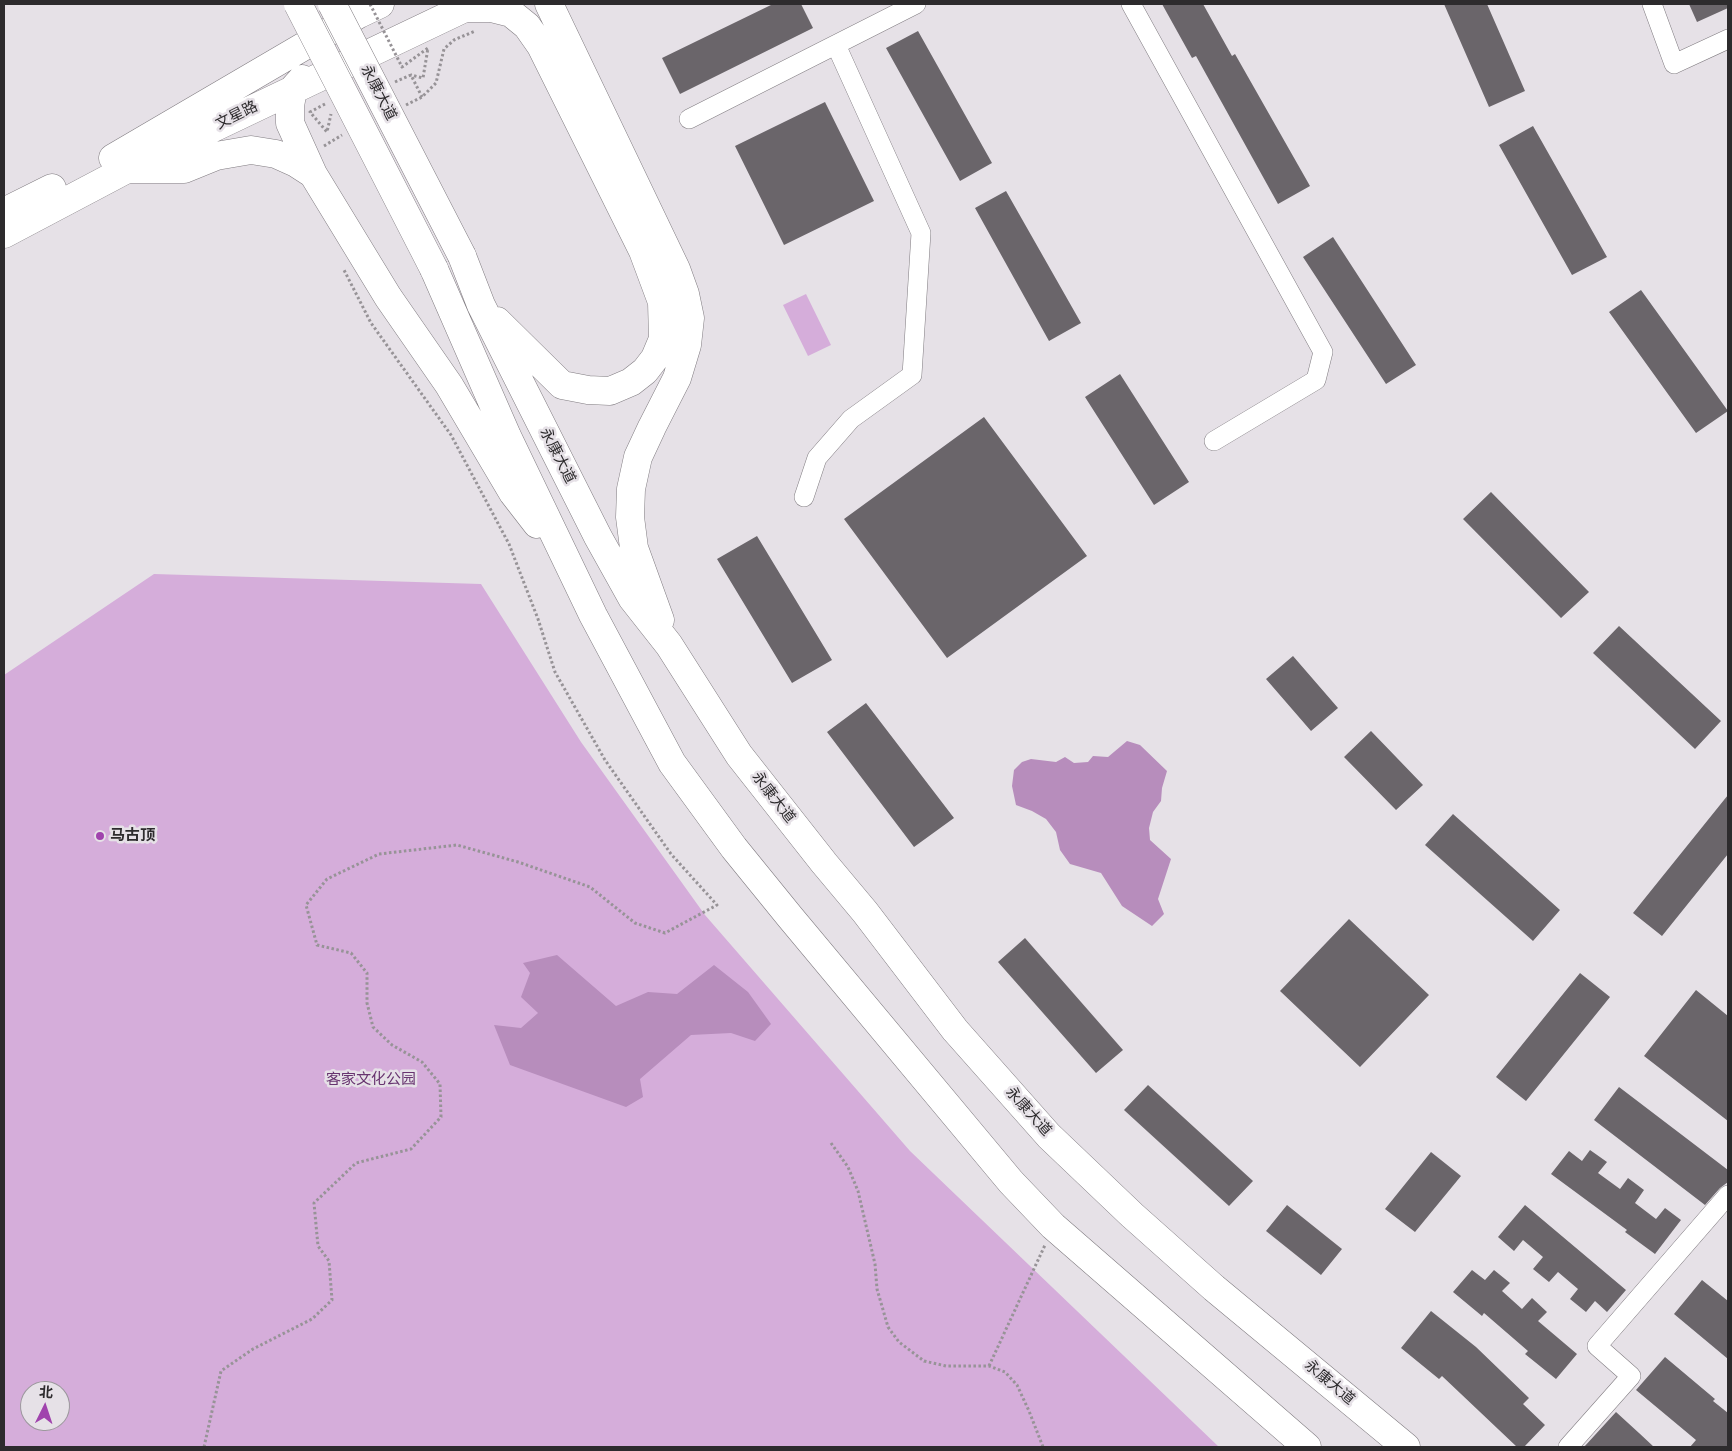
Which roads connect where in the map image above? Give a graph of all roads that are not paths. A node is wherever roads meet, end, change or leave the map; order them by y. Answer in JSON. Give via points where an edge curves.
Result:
{"nodes":[{"id":1,"x":298,"y":4,"type":"edge"},
{"id":2,"x":332,"y":4,"type":"edge"},
{"id":3,"x":549,"y":4,"type":"edge"},
{"id":4,"x":916,"y":4,"type":"edge"},
{"id":5,"x":1131,"y":4,"type":"edge"},
{"id":6,"x":1652,"y":4,"type":"edge"},
{"id":7,"x":470,"y":6,"type":"edge"},
{"id":8,"x":370,"y":7,"type":"edge"},
{"id":9,"x":1728,"y":39,"type":"edge"},
{"id":10,"x":836,"y":45,"type":"junction"},
{"id":11,"x":293,"y":89,"type":"junction"},
{"id":12,"x":689,"y":119,"type":"dead end"},
{"id":13,"x":127,"y":169,"type":"junction"},
{"id":14,"x":314,"y":174,"type":"junction"},
{"id":15,"x":4,"y":212,"type":"edge"},
{"id":16,"x":4,"y":234,"type":"edge"},
{"id":17,"x":481,"y":305,"type":"junction"},
{"id":18,"x":1214,"y":441,"type":"dead end"},
{"id":19,"x":804,"y":497,"type":"dead end"},
{"id":20,"x":567,"y":561,"type":"junction"},
{"id":21,"x":669,"y":645,"type":"junction"},
{"id":22,"x":1728,"y":1195,"type":"edge"},
{"id":23,"x":1307,"y":1447,"type":"edge"},
{"id":24,"x":1406,"y":1447,"type":"edge"},
{"id":25,"x":1568,"y":1447,"type":"edge"}],
"edges":[{"from":1,"to":20,"type":"street","name":"永康大道","bridge":true,"via":[[434,269]]},
{"from":2,"to":17,"type":"street","name":"永康大道","bridge":true,"via":[[462,256]]},
{"from":3,"to":21,"type":"street","via":[[676,269],[690,318],[687,345],[677,378],[638,457],[631,489],[634,548]]},
{"from":4,"to":10,"type":"street"},
{"from":5,"to":18,"type":"street","via":[[1323,352],[1316,380]]},
{"from":6,"to":9,"type":"street","via":[[1674,64]]},
{"from":7,"to":11,"type":"street","name":"文星路"},
{"from":7,"to":17,"type":"street","via":[[511,13],[527,26],[541,46],[643,251],[662,302],[663,339],[655,358],[631,382],[610,391],[588,390],[562,385]]},
{"from":8,"to":11,"type":"street"},
{"from":8,"to":15,"type":"street","name":"文星路","via":[[109,160]]},
{"from":10,"to":12,"type":"street"},
{"from":10,"to":19,"type":"street","via":[[921,233],[912,375],[851,419],[817,458]]},
{"from":11,"to":13,"type":"street","name":"文星路"},
{"from":11,"to":14,"type":"street","via":[[290,123]]},
{"from":13,"to":14,"type":"street","via":[[184,169],[216,156],[251,150],[276,154]]},
{"from":13,"to":16,"type":"street","name":"文星路"},
{"from":14,"to":20,"type":"street","via":[[388,297],[449,385],[513,493]]},
{"from":17,"to":21,"type":"street","name":"永康大道","via":[[602,544],[632,598]]},
{"from":20,"to":23,"type":"street","name":"永康大道","via":[[625,677],[678,771],[734,848],[1011,1182],[1053,1226]]},
{"from":21,"to":24,"type":"street","name":"永康大道","via":[[738,755],[955,1030],[1049,1136],[1214,1288]]},
{"from":22,"to":25,"type":"street","via":[[1597,1346],[1631,1376]]}]}
